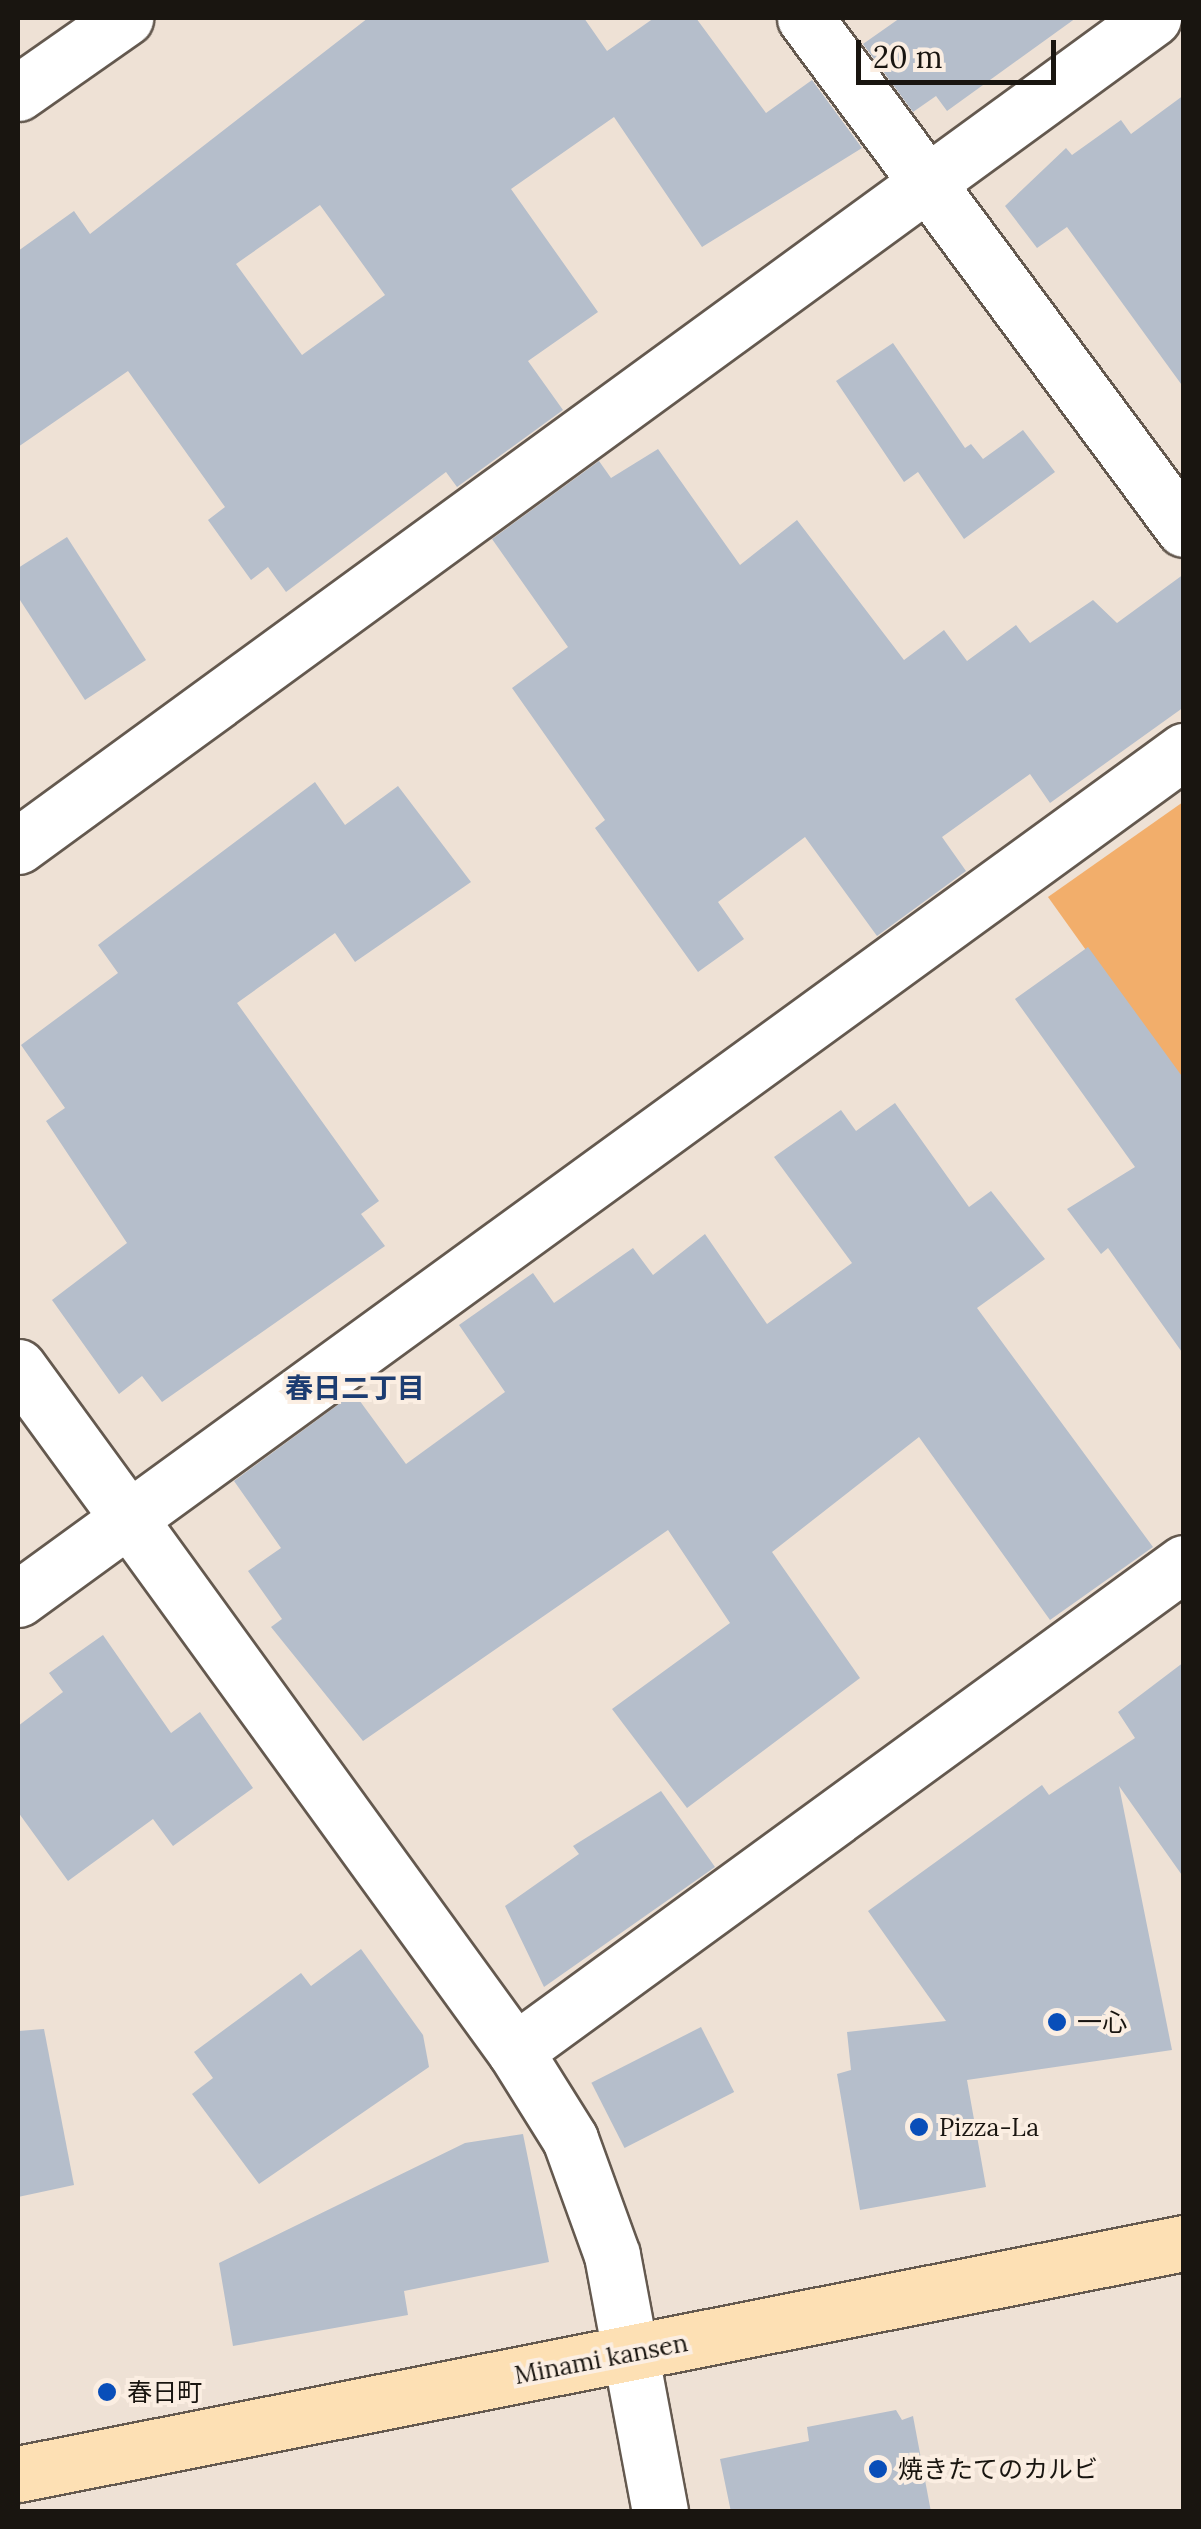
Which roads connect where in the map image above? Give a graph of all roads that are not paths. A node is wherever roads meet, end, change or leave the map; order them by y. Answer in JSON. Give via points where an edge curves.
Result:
{"nodes":[{"id":1,"x":125,"y":18,"type":"edge"},
{"id":2,"x":805,"y":18,"type":"edge"},
{"id":3,"x":1154,"y":18,"type":"edge"},
{"id":4,"x":18,"y":94,"type":"edge"},
{"id":5,"x":925,"y":184,"type":"junction"},
{"id":6,"x":1184,"y":529,"type":"edge"},
{"id":7,"x":1184,"y":751,"type":"edge"},
{"id":8,"x":18,"y":846,"type":"edge"},
{"id":9,"x":18,"y":1367,"type":"edge"},
{"id":10,"x":129,"y":1519,"type":"junction"},
{"id":11,"x":1184,"y":1563,"type":"edge"},
{"id":12,"x":18,"y":1599,"type":"edge"},
{"id":13,"x":516,"y":2051,"type":"junction"},
{"id":14,"x":1184,"y":2243,"type":"edge"},
{"id":15,"x":630,"y":2354,"type":"junction"},
{"id":16,"x":18,"y":2474,"type":"edge"},
{"id":17,"x":660,"y":2512,"type":"edge"}],
"edges":[{"from":1,"to":4,"type":"street"},
{"from":2,"to":5,"type":"street"},
{"from":3,"to":5,"type":"street"},
{"from":5,"to":6,"type":"street"},
{"from":5,"to":8,"type":"street"},
{"from":7,"to":10,"type":"street"},
{"from":9,"to":10,"type":"street"},
{"from":10,"to":12,"type":"street"},
{"from":10,"to":13,"type":"street"},
{"from":11,"to":13,"type":"street"},
{"from":13,"to":15,"type":"street","via":[[570,2139],[612,2255]]},
{"from":14,"to":15,"type":"main road","name":"Minami kansen"},
{"from":15,"to":16,"type":"main road","name":"Minami kansen"},
{"from":15,"to":17,"type":"street"}]}
